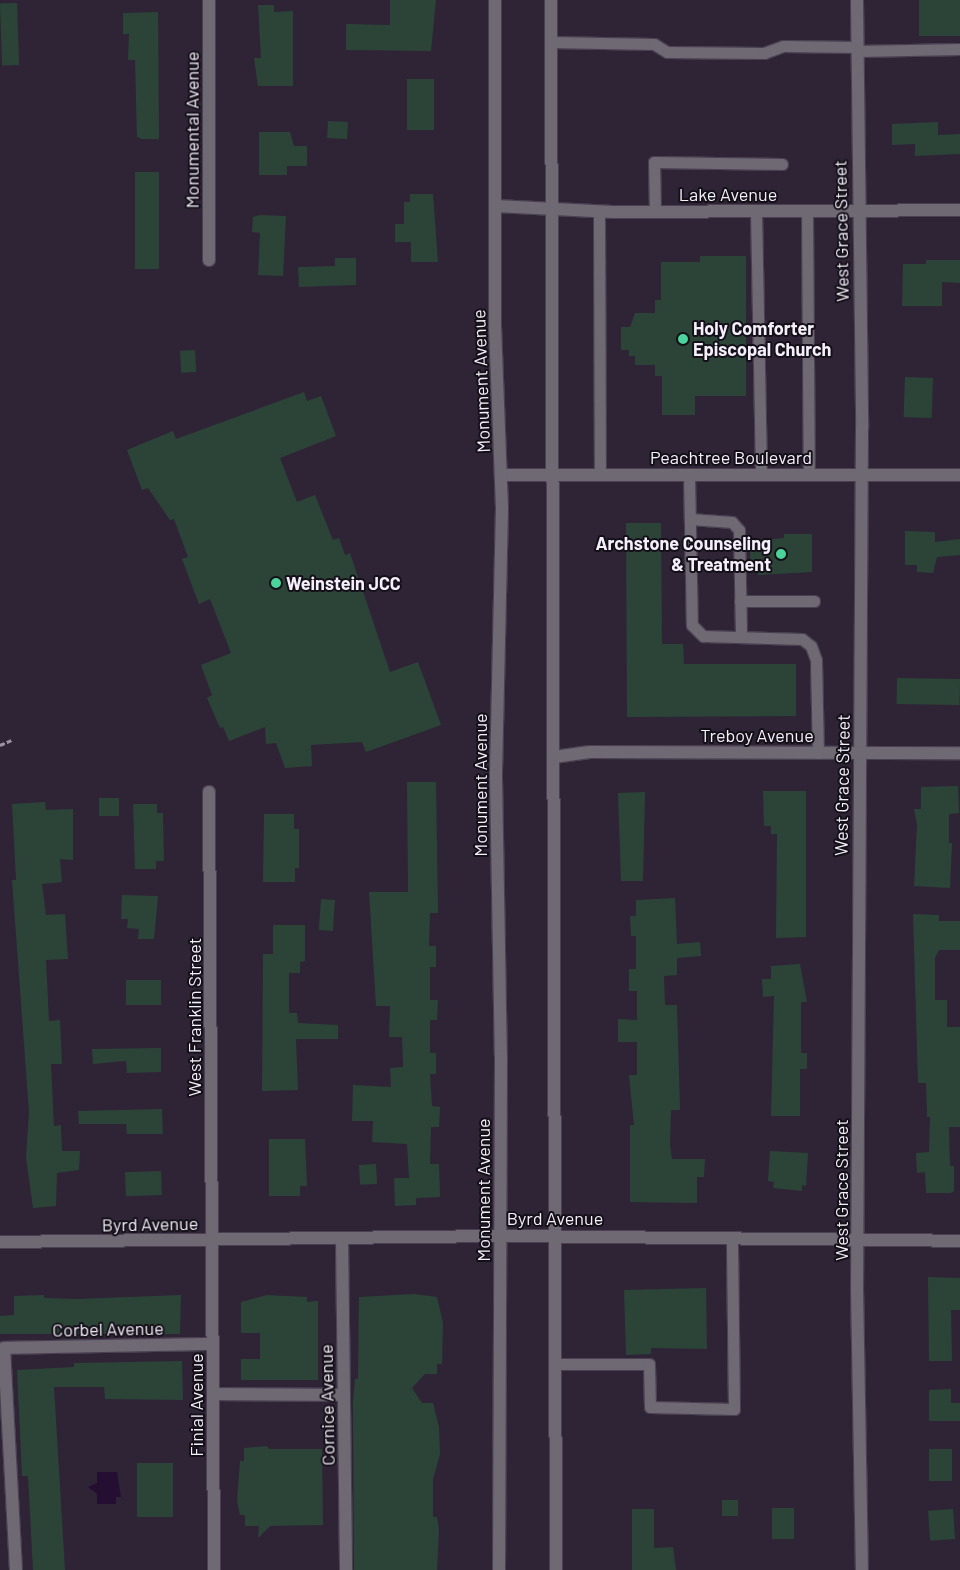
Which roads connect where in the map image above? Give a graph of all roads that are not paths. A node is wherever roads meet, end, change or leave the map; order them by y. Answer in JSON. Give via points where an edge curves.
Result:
{"nodes":[{"id":1,"x":209,"y":0,"type":"edge"},
{"id":2,"x":495,"y":0,"type":"edge"},
{"id":3,"x":551,"y":0,"type":"edge"},
{"id":4,"x":857,"y":0,"type":"edge"},
{"id":5,"x":552,"y":42,"type":"junction"},
{"id":6,"x":857,"y":49,"type":"junction"},
{"id":7,"x":960,"y":49,"type":"edge"},
{"id":8,"x":782,"y":164,"type":"dead end"},
{"id":9,"x":496,"y":206,"type":"junction"},
{"id":10,"x":858,"y":210,"type":"junction"},
{"id":11,"x":960,"y":210,"type":"edge"},
{"id":12,"x":552,"y":211,"type":"junction"},
{"id":13,"x":756,"y":211,"type":"junction"},
{"id":14,"x":807,"y":211,"type":"junction"},
{"id":15,"x":599,"y":212,"type":"junction"},
{"id":16,"x":654,"y":212,"type":"junction"},
{"id":17,"x":209,"y":260,"type":"dead end"},
{"id":18,"x":761,"y":474,"type":"junction"},
{"id":19,"x":809,"y":474,"type":"junction"},
{"id":20,"x":861,"y":474,"type":"junction"},
{"id":21,"x":502,"y":475,"type":"junction"},
{"id":22,"x":553,"y":475,"type":"junction"},
{"id":23,"x":600,"y":475,"type":"junction"},
{"id":24,"x":689,"y":475,"type":"junction"},
{"id":25,"x":960,"y":475,"type":"edge"},
{"id":26,"x":690,"y":518,"type":"junction"},
{"id":27,"x":814,"y":600,"type":"dead end"},
{"id":28,"x":740,"y":601,"type":"junction"},
{"id":29,"x":741,"y":637,"type":"junction"},
{"id":30,"x":818,"y":753,"type":"junction"},
{"id":31,"x":859,"y":753,"type":"junction"},
{"id":32,"x":960,"y":753,"type":"edge"},
{"id":33,"x":554,"y":757,"type":"junction"},
{"id":34,"x":209,"y":792,"type":"dead end"},
{"id":35,"x":501,"y":1236,"type":"junction"},
{"id":36,"x":555,"y":1237,"type":"junction"},
{"id":37,"x":342,"y":1240,"type":"junction"},
{"id":38,"x":732,"y":1240,"type":"junction"},
{"id":39,"x":214,"y":1241,"type":"junction"},
{"id":40,"x":960,"y":1241,"type":"edge"},
{"id":41,"x":0,"y":1242,"type":"edge"},
{"id":42,"x":859,"y":1242,"type":"junction"},
{"id":43,"x":213,"y":1344,"type":"junction"},
{"id":44,"x":556,"y":1364,"type":"junction"},
{"id":45,"x":213,"y":1394,"type":"junction"},
{"id":46,"x":344,"y":1395,"type":"junction"},
{"id":47,"x":16,"y":1570,"type":"edge"},
{"id":48,"x":214,"y":1570,"type":"edge"},
{"id":49,"x":346,"y":1570,"type":"edge"},
{"id":50,"x":499,"y":1570,"type":"edge"},
{"id":51,"x":556,"y":1570,"type":"edge"},
{"id":52,"x":862,"y":1570,"type":"edge"}],
"edges":[{"from":1,"to":17,"type":"street","name":"Monumental Avenue"},
{"from":2,"to":9,"type":"street","name":"Monument Avenue"},
{"from":3,"to":5,"type":"street"},
{"from":4,"to":6,"type":"street","name":"West Grace Street"},
{"from":5,"to":6,"type":"lane","via":[[654,44],[667,52],[764,52],[783,46]]},
{"from":5,"to":12,"type":"street"},
{"from":6,"to":7,"type":"lane"},
{"from":6,"to":10,"type":"street","name":"West Grace Street"},
{"from":8,"to":16,"type":"lane","via":[[654,162]]},
{"from":9,"to":12,"type":"street","name":"Lake Avenue"},
{"from":9,"to":21,"type":"street","name":"Monument Avenue","via":[[495,326]]},
{"from":10,"to":11,"type":"street","name":"Lake Avenue"},
{"from":10,"to":14,"type":"street","name":"Lake Avenue"},
{"from":10,"to":20,"type":"street","name":"West Grace Street"},
{"from":12,"to":15,"type":"street","name":"Lake Avenue"},
{"from":12,"to":22,"type":"street"},
{"from":13,"to":14,"type":"street","name":"Lake Avenue"},
{"from":13,"to":16,"type":"street","name":"Lake Avenue"},
{"from":13,"to":18,"type":"lane"},
{"from":14,"to":19,"type":"lane"},
{"from":15,"to":16,"type":"street","name":"Lake Avenue"},
{"from":15,"to":23,"type":"lane"},
{"from":18,"to":19,"type":"street","name":"Peachtree Boulevard"},
{"from":18,"to":24,"type":"street","name":"Peachtree Boulevard"},
{"from":19,"to":20,"type":"street","name":"Peachtree Boulevard"},
{"from":20,"to":25,"type":"street","name":"Peachtree Boulevard"},
{"from":20,"to":31,"type":"street","name":"West Grace Street"},
{"from":21,"to":22,"type":"street","name":"Peachtree Boulevard"},
{"from":21,"to":35,"type":"street","name":"Monument Avenue","via":[[496,778]]},
{"from":22,"to":23,"type":"street","name":"Peachtree Boulevard"},
{"from":22,"to":33,"type":"street"},
{"from":23,"to":24,"type":"street","name":"Peachtree Boulevard"},
{"from":24,"to":26,"type":"lane"},
{"from":26,"to":28,"type":"lane","via":[[732,522],[739,530]]},
{"from":26,"to":29,"type":"lane","via":[[692,625],[703,636]]},
{"from":27,"to":28,"type":"lane"},
{"from":28,"to":29,"type":"lane"},
{"from":29,"to":30,"type":"lane","via":[[802,639],[811,646],[816,660]]},
{"from":30,"to":31,"type":"street","name":"Treboy Avenue"},
{"from":30,"to":33,"type":"street","name":"Treboy Avenue","via":[[590,752]]},
{"from":31,"to":32,"type":"street","name":"Treboy Avenue"},
{"from":31,"to":42,"type":"street","name":"West Grace Street"},
{"from":33,"to":36,"type":"street"},
{"from":34,"to":39,"type":"street","name":"West Franklin Street"},
{"from":35,"to":36,"type":"street","name":"Byrd Avenue"},
{"from":35,"to":37,"type":"street","name":"Byrd Avenue"},
{"from":35,"to":50,"type":"street","name":"Monument Avenue"},
{"from":36,"to":38,"type":"street","name":"Byrd Avenue"},
{"from":36,"to":44,"type":"street"},
{"from":37,"to":39,"type":"street","name":"Byrd Avenue"},
{"from":37,"to":46,"type":"street","name":"Cornice Avenue"},
{"from":38,"to":42,"type":"street","name":"Byrd Avenue"},
{"from":38,"to":44,"type":"lane","via":[[734,1409],[650,1407],[649,1364]]},
{"from":39,"to":41,"type":"street","name":"Byrd Avenue"},
{"from":39,"to":43,"type":"street","name":"Finial Avenue"},
{"from":40,"to":42,"type":"street","name":"Byrd Avenue"},
{"from":42,"to":52,"type":"street","name":"West Grace Street"},
{"from":43,"to":45,"type":"street","name":"Finial Avenue"},
{"from":43,"to":47,"type":"street","name":"Corbel Avenue","via":[[4,1348]]},
{"from":44,"to":51,"type":"street"},
{"from":45,"to":46,"type":"street"},
{"from":45,"to":48,"type":"street","name":"Finial Avenue"},
{"from":46,"to":49,"type":"street","name":"Cornice Avenue"}]}
